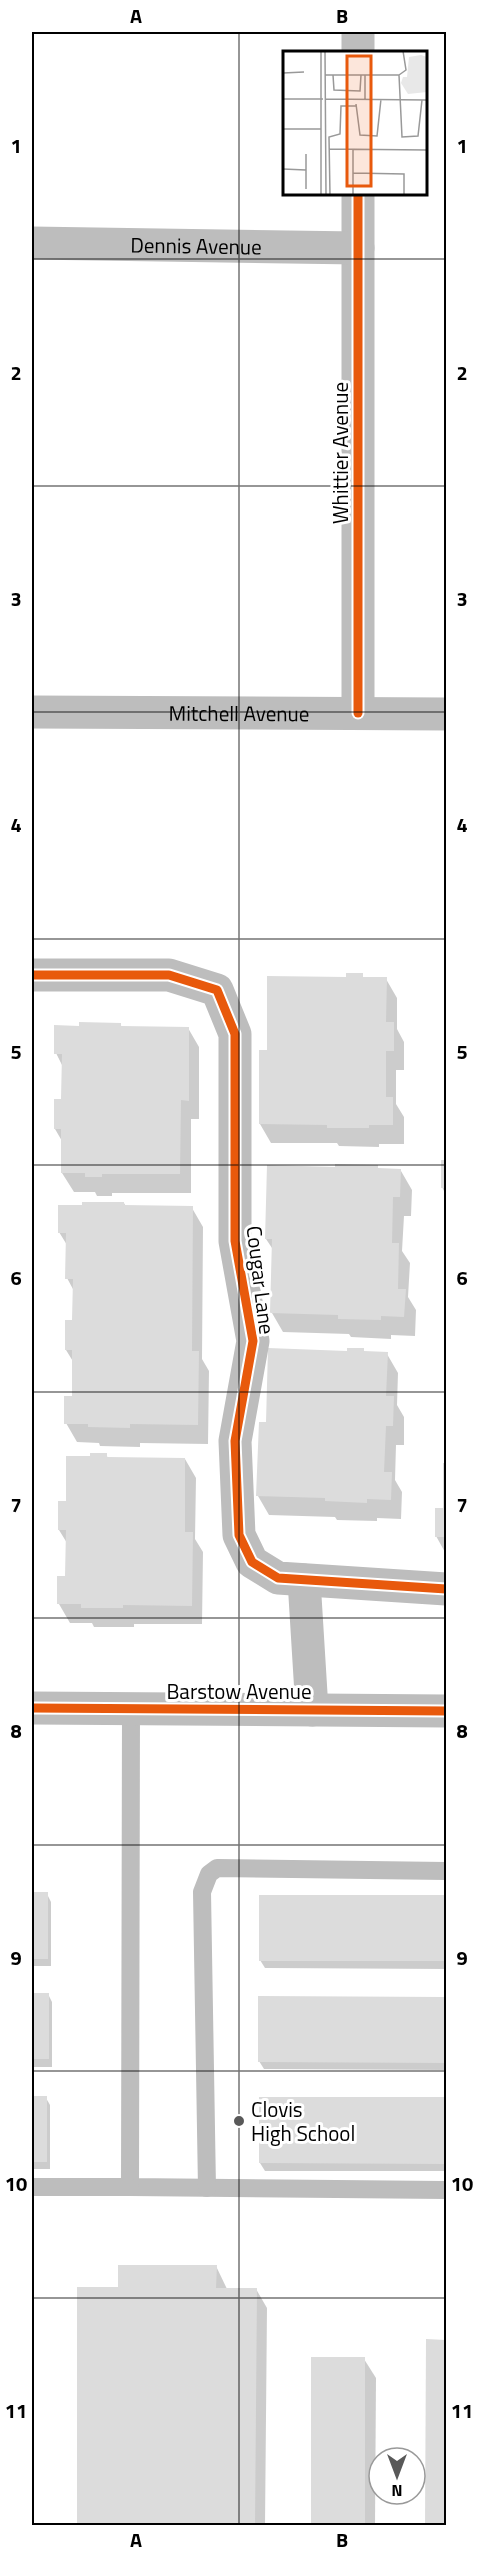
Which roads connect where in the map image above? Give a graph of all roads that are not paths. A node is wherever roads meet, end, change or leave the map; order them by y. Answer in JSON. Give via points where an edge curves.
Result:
{"nodes":[{"id":1,"x":358,"y":32,"type":"edge"},
{"id":2,"x":358,"y":51,"type":"edge"},
{"id":3,"x":358,"y":195,"type":"edge"},
{"id":4,"x":32,"y":243,"type":"edge"},
{"id":5,"x":358,"y":248,"type":"junction"},
{"id":6,"x":32,"y":712,"type":"edge"},
{"id":7,"x":358,"y":713,"type":"junction"},
{"id":8,"x":447,"y":714,"type":"edge"},
{"id":9,"x":32,"y":975,"type":"edge"},
{"id":10,"x":304,"y":1580,"type":"junction"},
{"id":11,"x":447,"y":1589,"type":"edge"},
{"id":12,"x":32,"y":1708,"type":"edge"},
{"id":13,"x":131,"y":1708,"type":"junction"},
{"id":14,"x":312,"y":1710,"type":"junction"},
{"id":15,"x":447,"y":1711,"type":"edge"},
{"id":16,"x":447,"y":1871,"type":"edge"},
{"id":17,"x":32,"y":2187,"type":"edge"},
{"id":18,"x":130,"y":2187,"type":"junction"},
{"id":19,"x":207,"y":2188,"type":"junction"},
{"id":20,"x":447,"y":2190,"type":"edge"}],
"edges":[{"from":1,"to":2,"type":"street"},
{"from":3,"to":5,"type":"street","name":"Whittier Avenue"},
{"from":4,"to":5,"type":"street","name":"Dennis Avenue"},
{"from":5,"to":7,"type":"street","name":"Whittier Avenue"},
{"from":6,"to":7,"type":"street","name":"Mitchell Avenue"},
{"from":7,"to":8,"type":"street","name":"Mitchell Avenue"},
{"from":9,"to":10,"type":"street","name":"Cougar Lane","via":[[169,975],[218,990],[235,1034],[235,1242],[253,1341],[235,1441],[239,1535],[252,1562],[278,1578]]},
{"from":10,"to":11,"type":"street","name":"Cougar Lane"},
{"from":10,"to":14,"type":"street"},
{"from":12,"to":13,"type":"street","name":"Barstow Avenue"},
{"from":13,"to":14,"type":"street","name":"Barstow Avenue"},
{"from":13,"to":18,"type":"lane"},
{"from":14,"to":15,"type":"street","name":"Barstow Avenue"},
{"from":16,"to":19,"type":"lane","via":[[218,1868],[209,1874],[202,1893]]},
{"from":17,"to":18,"type":"lane"},
{"from":18,"to":19,"type":"lane"},
{"from":19,"to":20,"type":"lane"}]}
